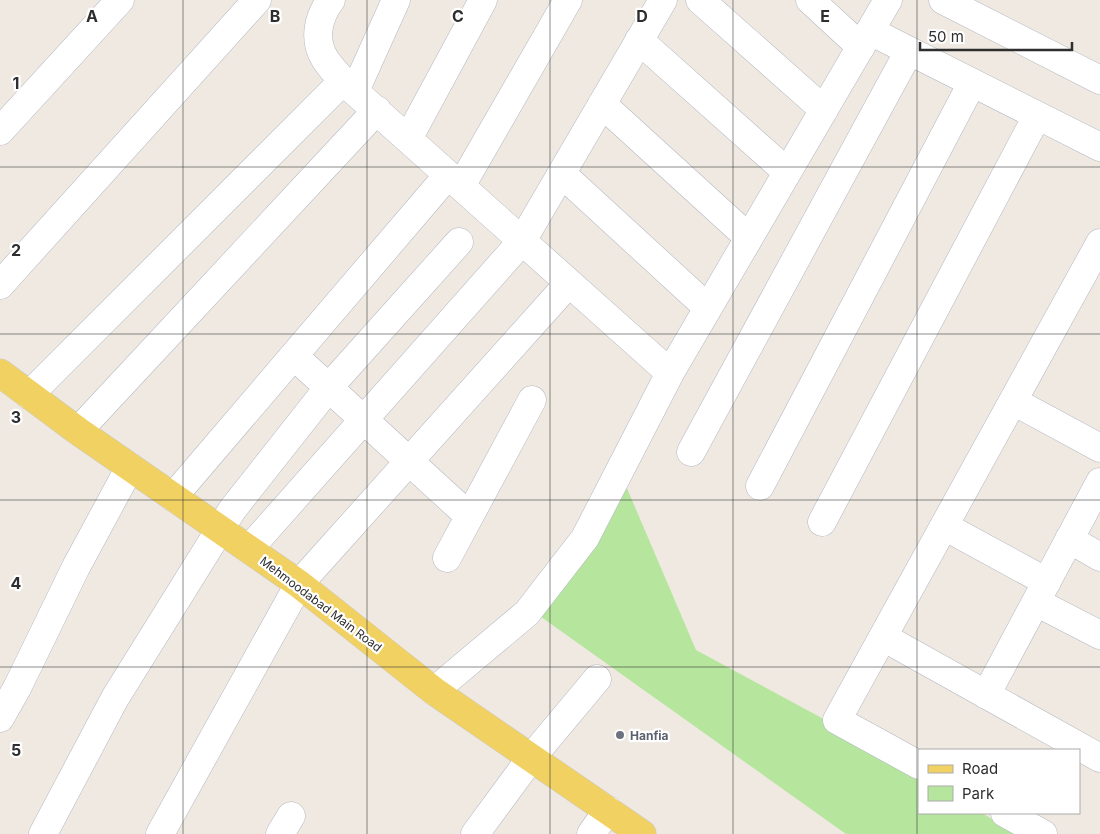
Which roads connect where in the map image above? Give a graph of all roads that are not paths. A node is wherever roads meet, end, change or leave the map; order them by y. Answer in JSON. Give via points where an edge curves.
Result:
{"nodes":[{"id":1,"x":120,"y":0,"type":"edge"},
{"id":2,"x":257,"y":0,"type":"edge"},
{"id":3,"x":331,"y":0,"type":"edge"},
{"id":4,"x":396,"y":0,"type":"edge"},
{"id":5,"x":483,"y":0,"type":"edge"},
{"id":6,"x":568,"y":0,"type":"edge"},
{"id":7,"x":663,"y":0,"type":"edge"},
{"id":8,"x":700,"y":0,"type":"edge"},
{"id":9,"x":810,"y":0,"type":"edge"},
{"id":10,"x":888,"y":0,"type":"edge"},
{"id":11,"x":944,"y":0,"type":"edge"},
{"id":12,"x":865,"y":39,"type":"junction"},
{"id":13,"x":639,"y":40,"type":"junction"},
{"id":14,"x":909,"y":51,"type":"junction"},
{"id":15,"x":1100,"y":80,"type":"edge"},
{"id":16,"x":972,"y":83,"type":"junction"},
{"id":17,"x":349,"y":86,"type":"junction"},
{"id":18,"x":602,"y":104,"type":"junction"},
{"id":19,"x":377,"y":110,"type":"junction"},
{"id":20,"x":824,"y":110,"type":"junction"},
{"id":21,"x":1037,"y":116,"type":"junction"},
{"id":22,"x":0,"y":131,"type":"edge"},
{"id":23,"x":408,"y":139,"type":"junction"},
{"id":24,"x":1100,"y":147,"type":"edge"},
{"id":25,"x":787,"y":172,"type":"junction"},
{"id":26,"x":562,"y":174,"type":"junction"},
{"id":27,"x":454,"y":181,"type":"junction"},
{"id":28,"x":749,"y":238,"type":"junction"},
{"id":29,"x":522,"y":241,"type":"junction"},
{"id":30,"x":459,"y":242,"type":"dead end"},
{"id":31,"x":1100,"y":243,"type":"edge"},
{"id":32,"x":569,"y":282,"type":"junction"},
{"id":33,"x":0,"y":285,"type":"edge"},
{"id":34,"x":708,"y":308,"type":"junction"},
{"id":35,"x":294,"y":356,"type":"junction"},
{"id":36,"x":0,"y":373,"type":"edge"},
{"id":37,"x":670,"y":373,"type":"junction"},
{"id":38,"x":329,"y":388,"type":"junction"},
{"id":39,"x":29,"y":395,"type":"junction"},
{"id":40,"x":532,"y":400,"type":"dead end"},
{"id":41,"x":1013,"y":402,"type":"junction"},
{"id":42,"x":365,"y":420,"type":"junction"},
{"id":43,"x":78,"y":432,"type":"junction"},
{"id":44,"x":1100,"y":448,"type":"edge"},
{"id":45,"x":691,"y":452,"type":"dead end"},
{"id":46,"x":409,"y":461,"type":"junction"},
{"id":47,"x":130,"y":467,"type":"junction"},
{"id":48,"x":1100,"y":482,"type":"edge"},
{"id":49,"x":760,"y":486,"type":"dead end"},
{"id":50,"x":173,"y":497,"type":"junction"},
{"id":51,"x":470,"y":516,"type":"junction"},
{"id":52,"x":822,"y":522,"type":"dead end"},
{"id":53,"x":944,"y":526,"type":"junction"},
{"id":54,"x":219,"y":529,"type":"junction"},
{"id":55,"x":1069,"y":539,"type":"junction"},
{"id":56,"x":249,"y":550,"type":"junction"},
{"id":57,"x":1100,"y":557,"type":"edge"},
{"id":58,"x":447,"y":558,"type":"dead end"},
{"id":59,"x":299,"y":584,"type":"junction"},
{"id":60,"x":1041,"y":592,"type":"junction"},
{"id":61,"x":1100,"y":635,"type":"edge"},
{"id":62,"x":883,"y":637,"type":"junction"},
{"id":63,"x":597,"y":679,"type":"dead end"},
{"id":64,"x":434,"y":691,"type":"junction"},
{"id":65,"x":986,"y":695,"type":"junction"},
{"id":66,"x":0,"y":718,"type":"edge"},
{"id":67,"x":531,"y":758,"type":"junction"},
{"id":68,"x":1100,"y":758,"type":"edge"},
{"id":69,"x":918,"y":764,"type":"edge"},
{"id":70,"x":608,"y":810,"type":"junction"},
{"id":71,"x":1007,"y":814,"type":"edge"},
{"id":72,"x":44,"y":834,"type":"edge"},
{"id":73,"x":160,"y":834,"type":"edge"},
{"id":74,"x":475,"y":834,"type":"edge"},
{"id":75,"x":591,"y":834,"type":"edge"},
{"id":76,"x":642,"y":834,"type":"edge"},
{"id":77,"x":1043,"y":834,"type":"edge"}],
"edges":[{"from":1,"to":22,"type":"street"},
{"from":2,"to":33,"type":"street"},
{"from":3,"to":17,"type":"street","via":[[323,10],[317,35],[324,58]]},
{"from":4,"to":17,"type":"street"},
{"from":5,"to":23,"type":"street"},
{"from":6,"to":27,"type":"street"},
{"from":7,"to":13,"type":"street"},
{"from":8,"to":20,"type":"street"},
{"from":9,"to":12,"type":"street"},
{"from":10,"to":12,"type":"street"},
{"from":11,"to":15,"type":"street"},
{"from":12,"to":14,"type":"street"},
{"from":12,"to":20,"type":"street"},
{"from":13,"to":18,"type":"street"},
{"from":13,"to":25,"type":"street"},
{"from":14,"to":16,"type":"street"},
{"from":14,"to":45,"type":"street"},
{"from":16,"to":21,"type":"street"},
{"from":16,"to":49,"type":"street"},
{"from":17,"to":19,"type":"street"},
{"from":17,"to":39,"type":"street"},
{"from":18,"to":26,"type":"street"},
{"from":18,"to":28,"type":"street"},
{"from":19,"to":23,"type":"street"},
{"from":19,"to":43,"type":"street"},
{"from":20,"to":25,"type":"street"},
{"from":21,"to":24,"type":"street"},
{"from":21,"to":52,"type":"street"},
{"from":23,"to":27,"type":"street"},
{"from":25,"to":28,"type":"street"},
{"from":26,"to":29,"type":"street"},
{"from":26,"to":34,"type":"street"},
{"from":27,"to":29,"type":"street"},
{"from":27,"to":35,"type":"street"},
{"from":28,"to":34,"type":"street"},
{"from":29,"to":32,"type":"street"},
{"from":29,"to":42,"type":"street"},
{"from":30,"to":38,"type":"street"},
{"from":31,"to":41,"type":"street"},
{"from":32,"to":37,"type":"street"},
{"from":32,"to":46,"type":"street"},
{"from":34,"to":37,"type":"street"},
{"from":35,"to":38,"type":"street"},
{"from":35,"to":50,"type":"street"},
{"from":36,"to":39,"type":"main road","name":"Mehmoodabad Main Road"},
{"from":37,"to":64,"type":"street","via":[[585,538],[527,613]]},
{"from":38,"to":42,"type":"street"},
{"from":38,"to":54,"type":"street"},
{"from":39,"to":43,"type":"main road","name":"Mehmoodabad Main Road"},
{"from":40,"to":51,"type":"street"},
{"from":41,"to":44,"type":"street"},
{"from":41,"to":53,"type":"street"},
{"from":42,"to":46,"type":"street"},
{"from":42,"to":56,"type":"street"},
{"from":43,"to":47,"type":"main road","name":"Mehmoodabad Main Road"},
{"from":46,"to":51,"type":"street"},
{"from":46,"to":59,"type":"street"},
{"from":47,"to":50,"type":"main road","name":"Mehmoodabad Main Road"},
{"from":47,"to":66,"type":"street"},
{"from":48,"to":55,"type":"street"},
{"from":50,"to":54,"type":"main road","name":"Mehmoodabad Main Road"},
{"from":51,"to":58,"type":"street"},
{"from":53,"to":60,"type":"street"},
{"from":53,"to":62,"type":"street"},
{"from":54,"to":56,"type":"main road","name":"Mehmoodabad Main Road"},
{"from":54,"to":72,"type":"street","via":[[115,698]]},
{"from":55,"to":57,"type":"street"},
{"from":55,"to":60,"type":"street"},
{"from":56,"to":59,"type":"main road","name":"Mehmoodabad Main Road"},
{"from":59,"to":64,"type":"main road","name":"Mehmoodabad Main Road"},
{"from":59,"to":73,"type":"street"},
{"from":60,"to":61,"type":"street"},
{"from":60,"to":65,"type":"street"},
{"from":62,"to":65,"type":"street"},
{"from":62,"to":69,"type":"street","via":[[837,720]]},
{"from":63,"to":67,"type":"street"},
{"from":64,"to":67,"type":"main road","name":"Mehmoodabad Main Road"},
{"from":65,"to":68,"type":"street"},
{"from":67,"to":70,"type":"main road","name":"Mehmoodabad Main Road"},
{"from":67,"to":74,"type":"street"},
{"from":70,"to":75,"type":"street"},
{"from":70,"to":76,"type":"main road","name":"Mehmoodabad Main Road"},
{"from":71,"to":77,"type":"street"}]}
